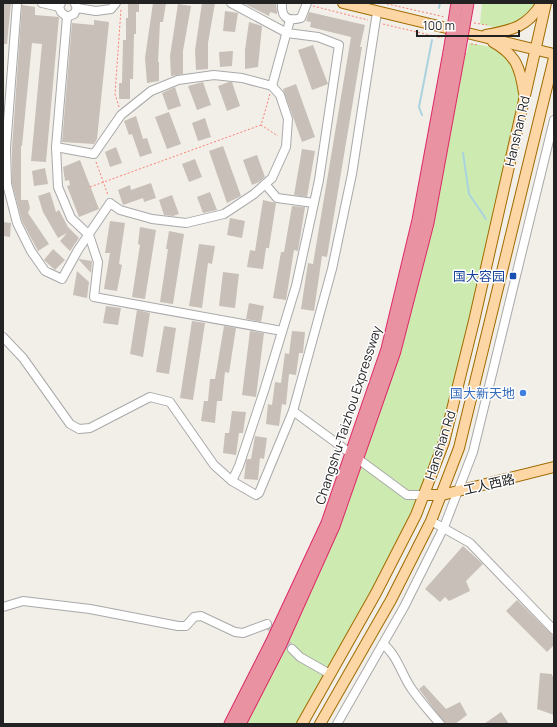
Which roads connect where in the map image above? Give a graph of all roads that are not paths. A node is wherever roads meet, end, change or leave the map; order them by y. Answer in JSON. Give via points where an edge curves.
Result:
{"nodes":[{"id":1,"x":18,"y":3,"type":"edge"},
{"id":2,"x":42,"y":3,"type":"edge"},
{"id":3,"x":116,"y":3,"type":"edge"},
{"id":4,"x":231,"y":3,"type":"edge"},
{"id":5,"x":282,"y":3,"type":"edge"},
{"id":6,"x":343,"y":3,"type":"edge"},
{"id":7,"x":457,"y":3,"type":"edge"},
{"id":8,"x":468,"y":3,"type":"edge"},
{"id":9,"x":542,"y":3,"type":"edge"},
{"id":10,"x":546,"y":3,"type":"edge"},
{"id":11,"x":307,"y":4,"type":"edge"},
{"id":12,"x":60,"y":5,"type":"edge"},
{"id":13,"x":76,"y":5,"type":"edge"},
{"id":14,"x":378,"y":12,"type":"edge"},
{"id":15,"x":67,"y":17,"type":"junction"},
{"id":16,"x":290,"y":20,"type":"junction"},
{"id":17,"x":287,"y":33,"type":"junction"},
{"id":18,"x":482,"y":36,"type":"junction"},
{"id":19,"x":536,"y":49,"type":"junction"},
{"id":20,"x":454,"y":53,"type":"junction"},
{"id":21,"x":554,"y":54,"type":"edge"},
{"id":22,"x":554,"y":58,"type":"edge"},
{"id":23,"x":552,"y":73,"type":"edge"},
{"id":24,"x":272,"y":86,"type":"junction"},
{"id":25,"x":525,"y":97,"type":"junction"},
{"id":26,"x":554,"y":120,"type":"edge"},
{"id":27,"x":56,"y":148,"type":"junction"},
{"id":28,"x":265,"y":184,"type":"junction"},
{"id":29,"x":314,"y":203,"type":"junction"},
{"id":30,"x":89,"y":235,"type":"junction"},
{"id":31,"x":282,"y":331,"type":"junction"},
{"id":32,"x":3,"y":337,"type":"edge"},
{"id":33,"x":293,"y":411,"type":"junction"},
{"id":34,"x":554,"y":467,"type":"edge"},
{"id":35,"x":232,"y":480,"type":"junction"},
{"id":36,"x":459,"y":491,"type":"junction"},
{"id":37,"x":424,"y":495,"type":"junction"},
{"id":38,"x":442,"y":495,"type":"junction"},
{"id":39,"x":431,"y":521,"type":"junction"},
{"id":40,"x":444,"y":527,"type":"junction"},
{"id":41,"x":3,"y":607,"type":"edge"},
{"id":42,"x":267,"y":624,"type":"dead end"},
{"id":43,"x":554,"y":630,"type":"edge"},
{"id":44,"x":382,"y":644,"type":"junction"},
{"id":45,"x":292,"y":649,"type":"tunnel mouth"},
{"id":46,"x":330,"y":674,"type":"junction"},
{"id":47,"x":230,"y":724,"type":"edge"},
{"id":48,"x":240,"y":724,"type":"edge"},
{"id":49,"x":302,"y":724,"type":"edge"},
{"id":50,"x":320,"y":724,"type":"edge"},
{"id":51,"x":337,"y":724,"type":"edge"},
{"id":52,"x":440,"y":724,"type":"edge"}],
"edges":[{"from":1,"to":30,"type":"street","via":[[6,148],[7,184],[17,223],[44,271],[62,279]]},
{"from":2,"to":12,"type":"street"},
{"from":3,"to":13,"type":"street","via":[[111,9],[96,11]]},
{"from":4,"to":17,"type":"street"},
{"from":5,"to":16,"type":"street","via":[[281,12]]},
{"from":6,"to":14,"type":"main road"},
{"from":7,"to":20,"type":"highway","name":"Changshu-Taizhou Expressway","bridge":true},
{"from":8,"to":20,"type":"highway","name":"Changshu-Taizhou Expressway","bridge":true},
{"from":9,"to":18,"type":"main road","via":[[521,26]]},
{"from":10,"to":19,"type":"main road","name":"Hanshan Rd"},
{"from":11,"to":16,"type":"street","via":[[301,18]]},
{"from":12,"to":15,"type":"street","via":[[61,12]]},
{"from":13,"to":15,"type":"street","via":[[74,14]]},
{"from":14,"to":18,"type":"main road"},
{"from":14,"to":33,"type":"street","via":[[352,174],[332,269]]},
{"from":15,"to":27,"type":"street"},
{"from":16,"to":17,"type":"street"},
{"from":17,"to":24,"type":"street"},
{"from":17,"to":29,"type":"street","via":[[318,37],[339,45]]},
{"from":18,"to":19,"type":"main road"},
{"from":18,"to":25,"type":"main road","via":[[507,50],[521,70]]},
{"from":19,"to":21,"type":"main road"},
{"from":19,"to":25,"type":"main road","name":"Hanshan Rd"},
{"from":20,"to":47,"type":"highway","name":"Changshu-Taizhou Expressway","via":[[387,349],[327,523]]},
{"from":20,"to":48,"type":"highway","name":"Changshu-Taizhou Expressway","via":[[428,223],[395,351],[334,526],[280,646]]},
{"from":22,"to":23,"type":"main road","name":"Hanshan Rd"},
{"from":23,"to":38,"type":"main road","name":"Hanshan Rd","via":[[459,448]]},
{"from":24,"to":27,"type":"street","via":[[242,78],[214,75],[178,80],[150,91],[121,115],[94,154]]},
{"from":24,"to":28,"type":"street","via":[[280,95],[288,119],[286,147],[272,178]]},
{"from":25,"to":37,"type":"main road","name":"Hanshan Rd","via":[[444,442]]},
{"from":26,"to":36,"type":"street","via":[[473,452]]},
{"from":27,"to":30,"type":"street","via":[[58,187],[71,218]]},
{"from":28,"to":29,"type":"street","via":[[277,198]]},
{"from":28,"to":30,"type":"street","via":[[224,214],[186,223],[152,219],[120,210],[110,203]]},
{"from":29,"to":31,"type":"street","via":[[296,286]]},
{"from":30,"to":31,"type":"street","via":[[98,262],[94,297]]},
{"from":31,"to":35,"type":"street","via":[[259,406]]},
{"from":32,"to":35,"type":"street","via":[[23,358],[70,424],[79,429],[90,428],[150,397],[170,402],[214,465]]},
{"from":33,"to":35,"type":"street","via":[[259,493],[256,495]]},
{"from":33,"to":37,"type":"street","via":[[407,495]]},
{"from":34,"to":36,"type":"main road","name":"工人西路"},
{"from":36,"to":38,"type":"main road","name":"工人西路"},
{"from":36,"to":40,"type":"street"},
{"from":37,"to":38,"type":"main road","name":"工人西路"},
{"from":37,"to":46,"type":"main road","name":"Hanshan Rd","via":[[376,593]]},
{"from":38,"to":39,"type":"main road","name":"Hanshan Rd"},
{"from":39,"to":40,"type":"street"},
{"from":39,"to":50,"type":"main road","name":"Hanshan Rd","via":[[391,600]]},
{"from":40,"to":43,"type":"street","via":[[470,543]]},
{"from":40,"to":44,"type":"street","via":[[404,607]]},
{"from":41,"to":42,"type":"street","via":[[23,601],[90,609],[178,626],[186,626],[194,617],[201,616],[235,632],[243,633]]},
{"from":44,"to":51,"type":"street"},
{"from":44,"to":52,"type":"street","via":[[388,648],[410,687]]},
{"from":45,"to":46,"type":"street","via":[[300,657]]},
{"from":46,"to":49,"type":"main road","name":"Hanshan Rd"}]}
